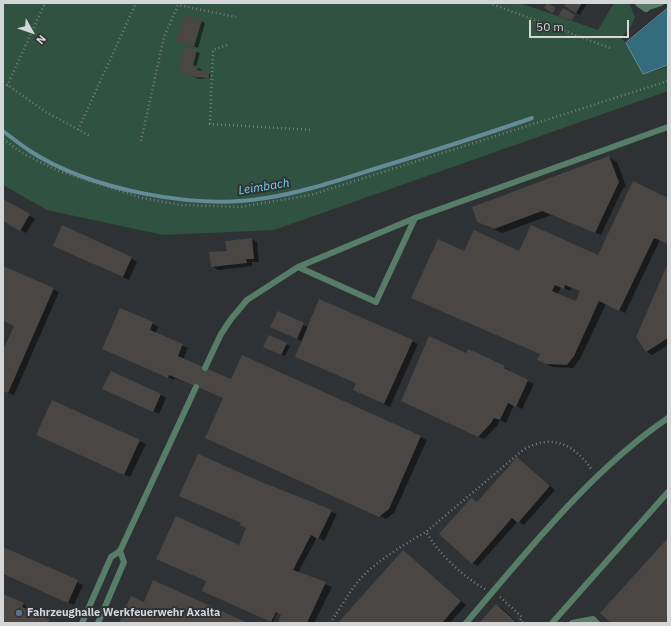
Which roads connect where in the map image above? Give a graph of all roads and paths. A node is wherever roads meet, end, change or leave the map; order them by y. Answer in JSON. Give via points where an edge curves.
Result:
{"nodes":[{"id":1,"x":45,"y":3,"type":"edge"},
{"id":2,"x":136,"y":3,"type":"edge"},
{"id":3,"x":489,"y":3,"type":"edge"},
{"id":4,"x":661,"y":3,"type":"edge"},
{"id":5,"x":643,"y":6,"type":"edge"},
{"id":6,"x":236,"y":17,"type":"dead end"},
{"id":7,"x":227,"y":45,"type":"dead end"},
{"id":8,"x":610,"y":48,"type":"dead end"},
{"id":9,"x":668,"y":81,"type":"edge"},
{"id":10,"x":3,"y":82,"type":"edge"},
{"id":11,"x":7,"y":86,"type":"junction"},
{"id":12,"x":668,"y":127,"type":"edge"},
{"id":13,"x":78,"y":130,"type":"junction"},
{"id":14,"x":313,"y":130,"type":"dead end"},
{"id":15,"x":90,"y":136,"type":"dead end"},
{"id":16,"x":3,"y":139,"type":"edge"},
{"id":17,"x":142,"y":141,"type":"dead end"},
{"id":18,"x":415,"y":218,"type":"junction"},
{"id":19,"x":298,"y":267,"type":"junction"},
{"id":20,"x":205,"y":368,"type":"dead end"},
{"id":21,"x":196,"y":387,"type":"dead end"},
{"id":22,"x":668,"y":418,"type":"edge"},
{"id":23,"x":597,"y":477,"type":"junction"},
{"id":24,"x":668,"y":492,"type":"edge"},
{"id":25,"x":426,"y":532,"type":"junction"},
{"id":26,"x":120,"y":551,"type":"junction"},
{"id":27,"x":492,"y":593,"type":"junction"},
{"id":28,"x":82,"y":623,"type":"edge"},
{"id":29,"x":98,"y":623,"type":"edge"},
{"id":30,"x":330,"y":623,"type":"edge"},
{"id":31,"x":466,"y":623,"type":"edge"},
{"id":32,"x":523,"y":623,"type":"edge"},
{"id":33,"x":552,"y":623,"type":"edge"},
{"id":34,"x":572,"y":623,"type":"edge"},
{"id":35,"x":597,"y":623,"type":"edge"}],
"edges":[{"from":1,"to":11,"type":"path"},
{"from":2,"to":13,"type":"path"},
{"from":3,"to":8,"type":"path"},
{"from":4,"to":5,"type":"lane"},
{"from":6,"to":17,"type":"path","via":[[178,4],[164,37]]},
{"from":7,"to":14,"type":"path","via":[[213,50],[210,124]]},
{"from":9,"to":16,"type":"path","via":[[311,195],[240,207],[181,205],[142,198],[56,170],[22,153]]},
{"from":10,"to":11,"type":"path"},
{"from":11,"to":13,"type":"path"},
{"from":12,"to":18,"type":"lane"},
{"from":13,"to":15,"type":"path"},
{"from":18,"to":19,"type":"lane"},
{"from":18,"to":19,"type":"lane","via":[[376,302]]},
{"from":19,"to":20,"type":"lane","via":[[247,300],[221,334]]},
{"from":21,"to":26,"type":"lane"},
{"from":22,"to":23,"type":"lane"},
{"from":23,"to":25,"type":"path","via":[[574,450],[555,442],[532,445]]},
{"from":23,"to":27,"type":"lane"},
{"from":24,"to":33,"type":"lane"},
{"from":25,"to":27,"type":"path","via":[[433,543],[463,574]]},
{"from":25,"to":30,"type":"path","via":[[372,567]]},
{"from":26,"to":28,"type":"lane","via":[[111,557]]},
{"from":26,"to":29,"type":"lane","via":[[124,562]]},
{"from":27,"to":31,"type":"lane"},
{"from":27,"to":32,"type":"path","via":[[499,596],[522,617],[520,620]]},
{"from":34,"to":35,"type":"lane","via":[[593,619]]}]}
